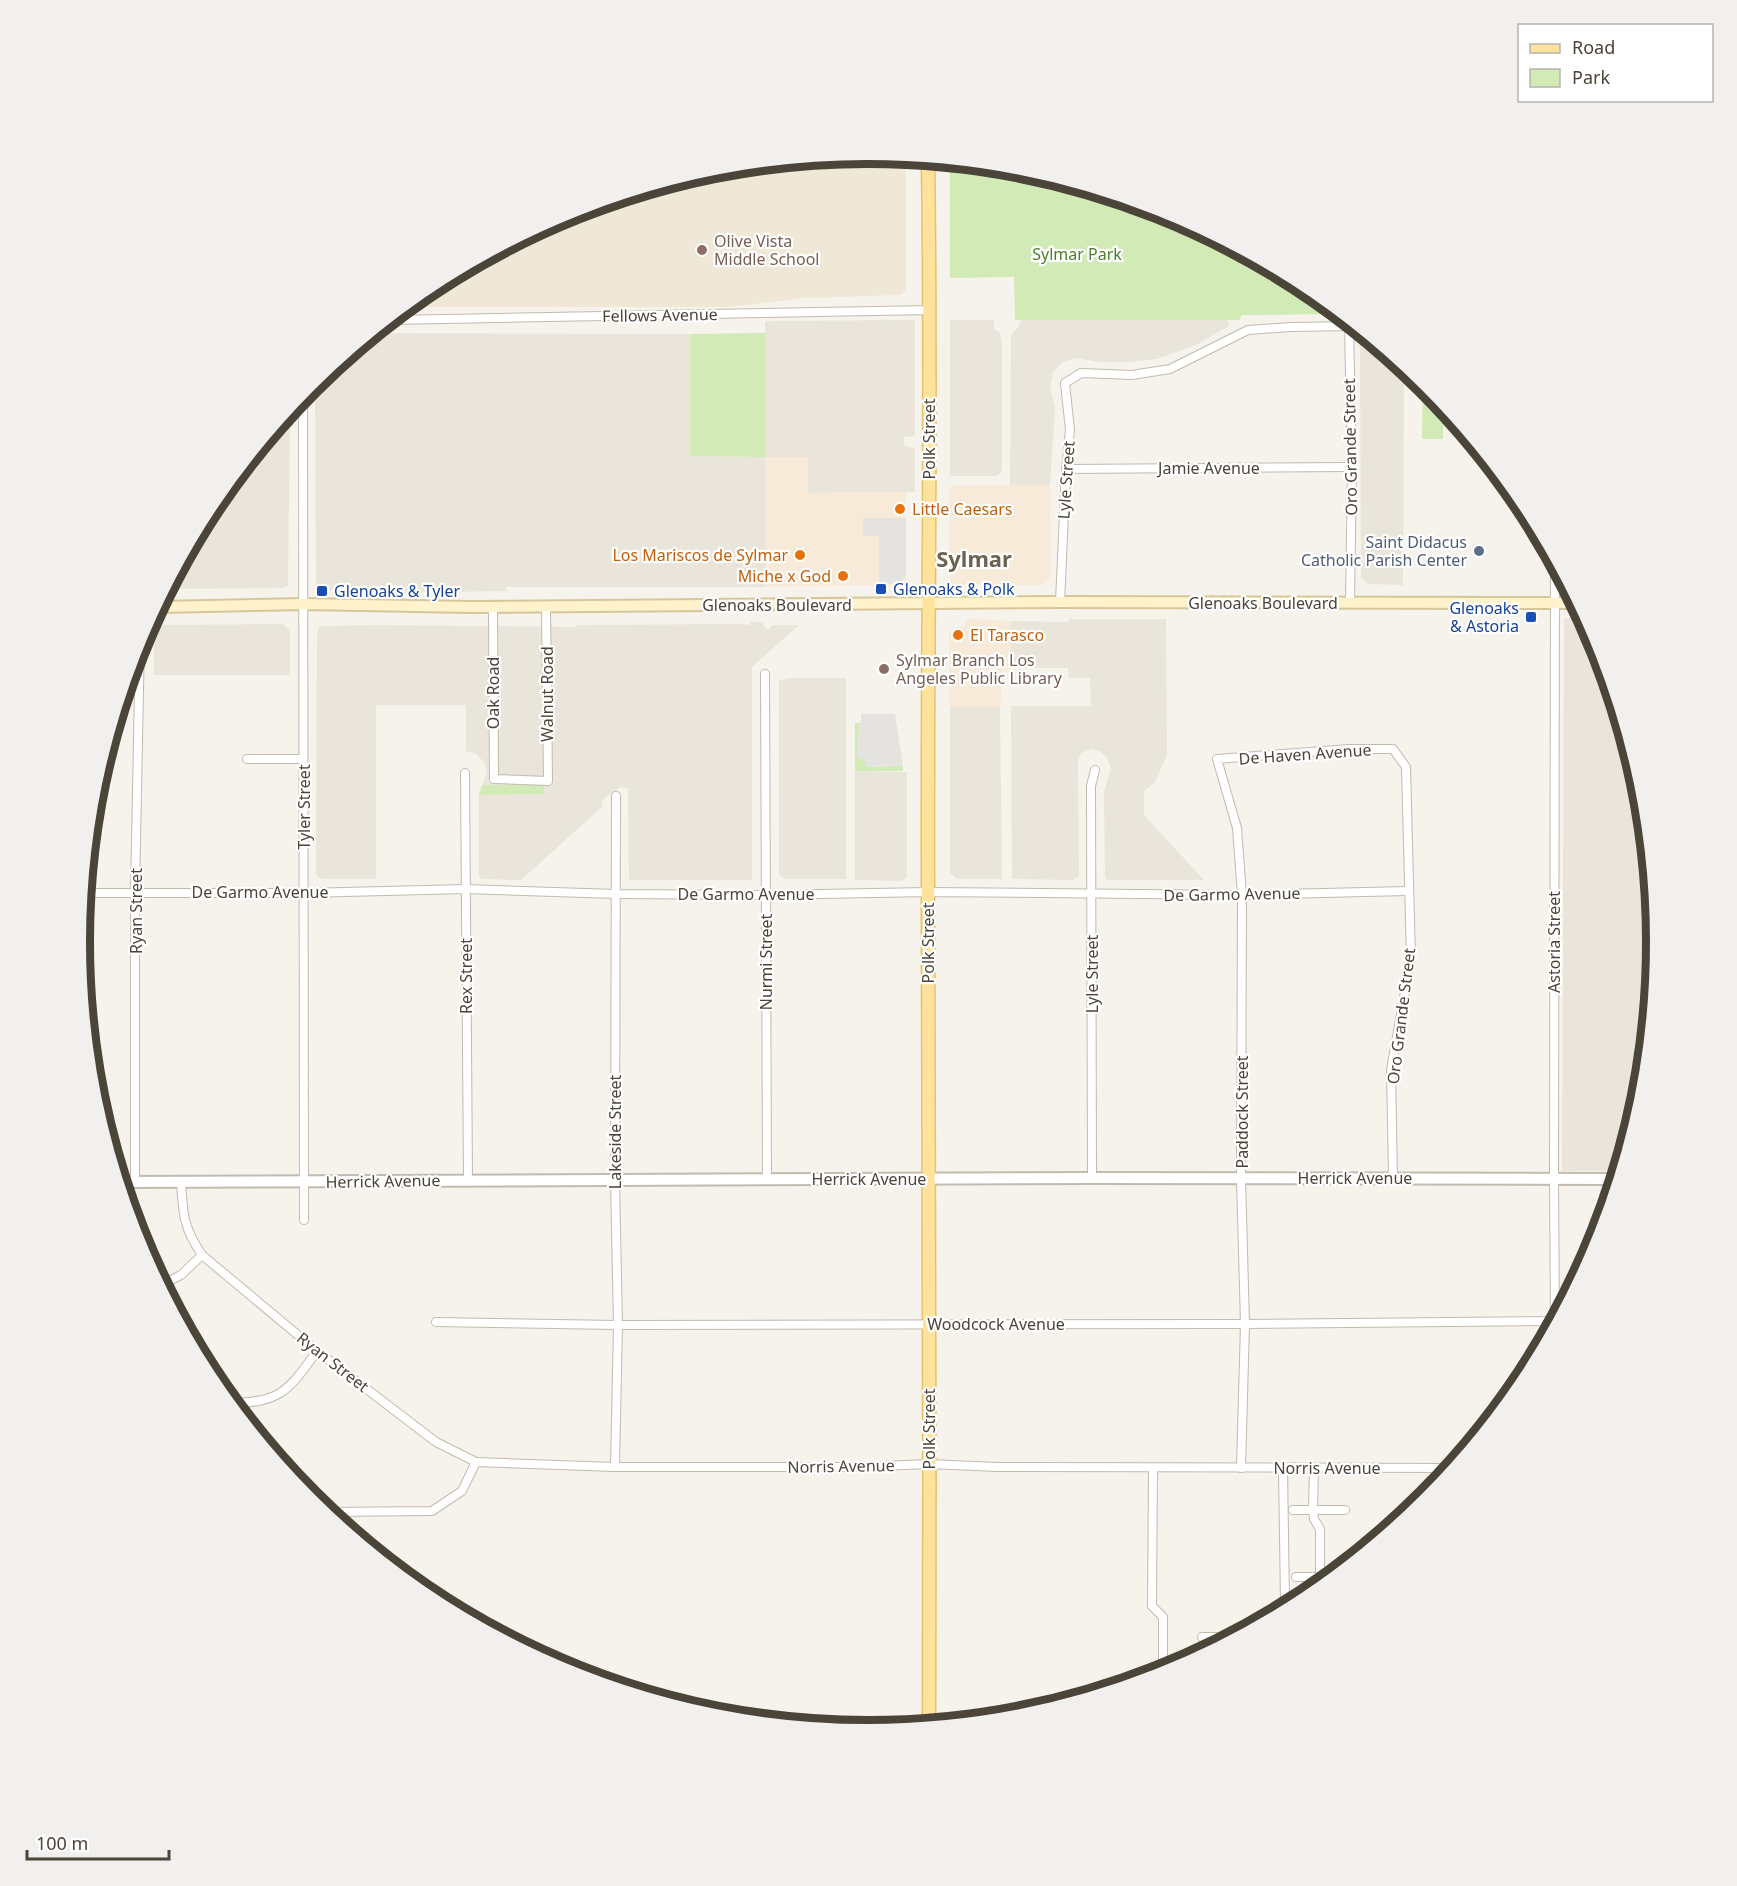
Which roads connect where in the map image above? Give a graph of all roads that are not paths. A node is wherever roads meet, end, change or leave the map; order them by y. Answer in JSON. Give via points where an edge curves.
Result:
{"nodes":[{"id":1,"x":928,"y":167,"type":"edge"},
{"id":2,"x":930,"y":310,"type":"junction"},
{"id":3,"x":402,"y":320,"type":"edge"},
{"id":4,"x":1344,"y":326,"type":"edge"},
{"id":5,"x":1352,"y":333,"type":"edge"},
{"id":6,"x":303,"y":409,"type":"edge"},
{"id":7,"x":1352,"y":467,"type":"junction"},
{"id":8,"x":1065,"y":469,"type":"junction"},
{"id":9,"x":1555,"y":576,"type":"edge"},
{"id":10,"x":1060,"y":602,"type":"junction"},
{"id":11,"x":1350,"y":603,"type":"junction"},
{"id":12,"x":1555,"y":603,"type":"junction"},
{"id":13,"x":1569,"y":603,"type":"edge"},
{"id":14,"x":304,"y":604,"type":"junction"},
{"id":15,"x":930,"y":604,"type":"junction"},
{"id":16,"x":546,"y":606,"type":"junction"},
{"id":17,"x":166,"y":607,"type":"edge"},
{"id":18,"x":493,"y":607,"type":"junction"},
{"id":19,"x":139,"y":671,"type":"edge"},
{"id":20,"x":765,"y":674,"type":"dead end"},
{"id":21,"x":1392,"y":749,"type":"joint"},
{"id":22,"x":247,"y":759,"type":"dead end"},
{"id":23,"x":303,"y":759,"type":"junction"},
{"id":24,"x":1217,"y":759,"type":"joint"},
{"id":25,"x":1095,"y":770,"type":"dead end"},
{"id":26,"x":465,"y":773,"type":"dead end"},
{"id":27,"x":494,"y":779,"type":"joint"},
{"id":28,"x":616,"y":796,"type":"dead end"},
{"id":29,"x":465,"y":889,"type":"junction"},
{"id":30,"x":1408,"y":891,"type":"junction"},
{"id":31,"x":135,"y":892,"type":"junction"},
{"id":32,"x":928,"y":892,"type":"junction"},
{"id":33,"x":92,"y":893,"type":"edge"},
{"id":34,"x":304,"y":893,"type":"junction"},
{"id":35,"x":616,"y":894,"type":"junction"},
{"id":36,"x":1092,"y":894,"type":"junction"},
{"id":37,"x":766,"y":895,"type":"junction"},
{"id":38,"x":1242,"y":895,"type":"junction"},
{"id":39,"x":1092,"y":1178,"type":"junction"},
{"id":40,"x":1241,"y":1178,"type":"junction"},
{"id":41,"x":767,"y":1179,"type":"junction"},
{"id":42,"x":1393,"y":1179,"type":"junction"},
{"id":43,"x":1554,"y":1179,"type":"junction"},
{"id":44,"x":1610,"y":1179,"type":"edge"},
{"id":45,"x":468,"y":1180,"type":"junction"},
{"id":46,"x":615,"y":1180,"type":"junction"},
{"id":47,"x":930,"y":1180,"type":"junction"},
{"id":48,"x":181,"y":1181,"type":"junction"},
{"id":49,"x":128,"y":1182,"type":"edge"},
{"id":50,"x":135,"y":1182,"type":"junction"},
{"id":51,"x":304,"y":1182,"type":"junction"},
{"id":52,"x":304,"y":1220,"type":"dead end"},
{"id":53,"x":202,"y":1254,"type":"junction"},
{"id":54,"x":168,"y":1282,"type":"edge"},
{"id":55,"x":1556,"y":1308,"type":"edge"},
{"id":56,"x":1548,"y":1322,"type":"edge"},
{"id":57,"x":436,"y":1323,"type":"dead end"},
{"id":58,"x":930,"y":1323,"type":"junction"},
{"id":59,"x":1245,"y":1324,"type":"junction"},
{"id":60,"x":618,"y":1325,"type":"junction"},
{"id":61,"x":317,"y":1351,"type":"junction"},
{"id":62,"x":241,"y":1403,"type":"edge"},
{"id":63,"x":476,"y":1462,"type":"junction"},
{"id":64,"x":929,"y":1464,"type":"junction"},
{"id":65,"x":615,"y":1467,"type":"junction"},
{"id":66,"x":1153,"y":1468,"type":"junction"},
{"id":67,"x":1241,"y":1468,"type":"junction"},
{"id":68,"x":1283,"y":1468,"type":"junction"},
{"id":69,"x":1314,"y":1468,"type":"junction"},
{"id":70,"x":1443,"y":1468,"type":"edge"},
{"id":71,"x":1293,"y":1510,"type":"dead end"},
{"id":72,"x":1313,"y":1510,"type":"junction"},
{"id":73,"x":1345,"y":1510,"type":"dead end"},
{"id":74,"x":338,"y":1512,"type":"edge"},
{"id":75,"x":1296,"y":1577,"type":"dead end"},
{"id":76,"x":1320,"y":1577,"type":"joint"},
{"id":77,"x":1285,"y":1600,"type":"edge"},
{"id":78,"x":1202,"y":1637,"type":"dead end"},
{"id":79,"x":1218,"y":1638,"type":"edge"},
{"id":80,"x":1163,"y":1663,"type":"edge"},
{"id":81,"x":929,"y":1719,"type":"edge"}],
"edges":[{"from":1,"to":2,"type":"main road","name":"Polk Street"},
{"from":2,"to":3,"type":"street","name":"Fellows Avenue"},
{"from":2,"to":15,"type":"main road","name":"Polk Street"},
{"from":4,"to":8,"type":"street","name":"Lyle Street","via":[[1248,330],[1170,369],[1132,375],[1081,373],[1065,383],[1070,430]]},
{"from":5,"to":7,"type":"street","name":"Oro Grande Street"},
{"from":6,"to":14,"type":"street","name":"Tyler Street"},
{"from":7,"to":8,"type":"street","name":"Jamie Avenue"},
{"from":7,"to":11,"type":"street","name":"Oro Grande Street"},
{"from":8,"to":10,"type":"street","name":"Lyle Street"},
{"from":9,"to":12,"type":"street","name":"Astoria Street"},
{"from":10,"to":11,"type":"main road","name":"Glenoaks Boulevard"},
{"from":10,"to":15,"type":"main road","name":"Glenoaks Boulevard"},
{"from":11,"to":12,"type":"main road","name":"Glenoaks Boulevard"},
{"from":12,"to":13,"type":"main road","name":"Glenoaks Boulevard"},
{"from":12,"to":43,"type":"street","name":"Astoria Street"},
{"from":14,"to":17,"type":"main road","name":"Glenoaks Boulevard"},
{"from":14,"to":18,"type":"main road","name":"Glenoaks Boulevard"},
{"from":14,"to":23,"type":"street","name":"Tyler Street"},
{"from":15,"to":16,"type":"main road","name":"Glenoaks Boulevard"},
{"from":15,"to":32,"type":"main road","name":"Polk Street"},
{"from":16,"to":18,"type":"main road","name":"Glenoaks Boulevard"},
{"from":16,"to":27,"type":"street","name":"Walnut Road","via":[[548,781]]},
{"from":18,"to":27,"type":"street","name":"Oak Road"},
{"from":19,"to":31,"type":"street","name":"Ryan Street"},
{"from":20,"to":37,"type":"street","name":"Nurmi Street"},
{"from":21,"to":24,"type":"street","name":"De Haven Avenue"},
{"from":21,"to":30,"type":"street","name":"Oro Grande Street","via":[[1406,767]]},
{"from":22,"to":23,"type":"street"},
{"from":23,"to":34,"type":"street","name":"Tyler Street"},
{"from":24,"to":38,"type":"street","name":"Paddock Street","via":[[1237,828]]},
{"from":25,"to":36,"type":"street","name":"Lyle Street","via":[[1091,786]]},
{"from":26,"to":29,"type":"street","name":"Rex Street"},
{"from":28,"to":35,"type":"street","name":"Lakeside Street"},
{"from":29,"to":34,"type":"street","name":"De Garmo Avenue"},
{"from":29,"to":35,"type":"street","name":"De Garmo Avenue"},
{"from":29,"to":45,"type":"street","name":"Rex Street"},
{"from":30,"to":38,"type":"street","name":"De Garmo Avenue"},
{"from":30,"to":42,"type":"street","name":"Oro Grande Street","via":[[1411,958],[1391,1070]]},
{"from":31,"to":33,"type":"street","name":"De Garmo Avenue"},
{"from":31,"to":34,"type":"street","name":"De Garmo Avenue"},
{"from":31,"to":50,"type":"street","name":"Ryan Street"},
{"from":32,"to":36,"type":"street","name":"De Garmo Avenue"},
{"from":32,"to":37,"type":"street","name":"De Garmo Avenue"},
{"from":32,"to":47,"type":"main road","name":"Polk Street"},
{"from":34,"to":51,"type":"street","name":"Tyler Street"},
{"from":35,"to":37,"type":"street","name":"De Garmo Avenue"},
{"from":35,"to":46,"type":"street","name":"Lakeside Street"},
{"from":36,"to":38,"type":"street","name":"De Garmo Avenue"},
{"from":36,"to":39,"type":"street","name":"Lyle Street"},
{"from":37,"to":41,"type":"street","name":"Nurmi Street"},
{"from":38,"to":40,"type":"street","name":"Paddock Street"},
{"from":39,"to":40,"type":"street","name":"Herrick Avenue"},
{"from":39,"to":47,"type":"street","name":"Herrick Avenue"},
{"from":40,"to":42,"type":"street","name":"Herrick Avenue"},
{"from":40,"to":59,"type":"street","name":"Paddock Street"},
{"from":41,"to":46,"type":"street","name":"Herrick Avenue"},
{"from":41,"to":47,"type":"street","name":"Herrick Avenue"},
{"from":42,"to":43,"type":"street","name":"Herrick Avenue"},
{"from":43,"to":44,"type":"street","name":"Herrick Avenue"},
{"from":43,"to":55,"type":"street","name":"Astoria Street"},
{"from":45,"to":46,"type":"street","name":"Herrick Avenue"},
{"from":45,"to":51,"type":"street","name":"Herrick Avenue"},
{"from":46,"to":60,"type":"street","name":"Lakeside Street"},
{"from":47,"to":58,"type":"main road","name":"Polk Street"},
{"from":48,"to":50,"type":"street","name":"Herrick Avenue"},
{"from":48,"to":51,"type":"street","name":"Herrick Avenue"},
{"from":48,"to":53,"type":"street","name":"Ryan Street","via":[[189,1235]]},
{"from":49,"to":50,"type":"street","name":"Herrick Avenue"},
{"from":51,"to":52,"type":"street","name":"Tyler Street"},
{"from":53,"to":54,"type":"street","via":[[181,1275]]},
{"from":53,"to":61,"type":"street","name":"Ryan Street"},
{"from":56,"to":59,"type":"street","name":"Woodcock Avenue"},
{"from":57,"to":60,"type":"street","name":"Woodcock Avenue"},
{"from":58,"to":59,"type":"street","name":"Woodcock Avenue"},
{"from":58,"to":60,"type":"street","name":"Woodcock Avenue"},
{"from":58,"to":64,"type":"main road","name":"Polk Street"},
{"from":59,"to":67,"type":"street","name":"Paddock Street"},
{"from":60,"to":65,"type":"street","name":"Lakeside Street"},
{"from":61,"to":62,"type":"street","via":[[279,1396]]},
{"from":61,"to":63,"type":"street","name":"Ryan Street","via":[[436,1442]]},
{"from":63,"to":65,"type":"street","name":"Norris Avenue"},
{"from":63,"to":74,"type":"street","via":[[462,1491],[432,1510]]},
{"from":64,"to":65,"type":"street","name":"Norris Avenue"},
{"from":64,"to":66,"type":"street","name":"Norris Avenue"},
{"from":64,"to":81,"type":"main road","name":"Polk Street"},
{"from":66,"to":67,"type":"street","name":"Norris Avenue"},
{"from":66,"to":80,"type":"street","via":[[1152,1606],[1163,1617]]},
{"from":67,"to":68,"type":"street","name":"Norris Avenue"},
{"from":68,"to":69,"type":"street","name":"Norris Avenue"},
{"from":68,"to":77,"type":"street"},
{"from":69,"to":70,"type":"street","name":"Norris Avenue"},
{"from":69,"to":72,"type":"street"},
{"from":71,"to":72,"type":"street"},
{"from":72,"to":73,"type":"street"},
{"from":72,"to":76,"type":"street","via":[[1320,1529]]},
{"from":75,"to":76,"type":"street"},
{"from":78,"to":79,"type":"street"}]}
